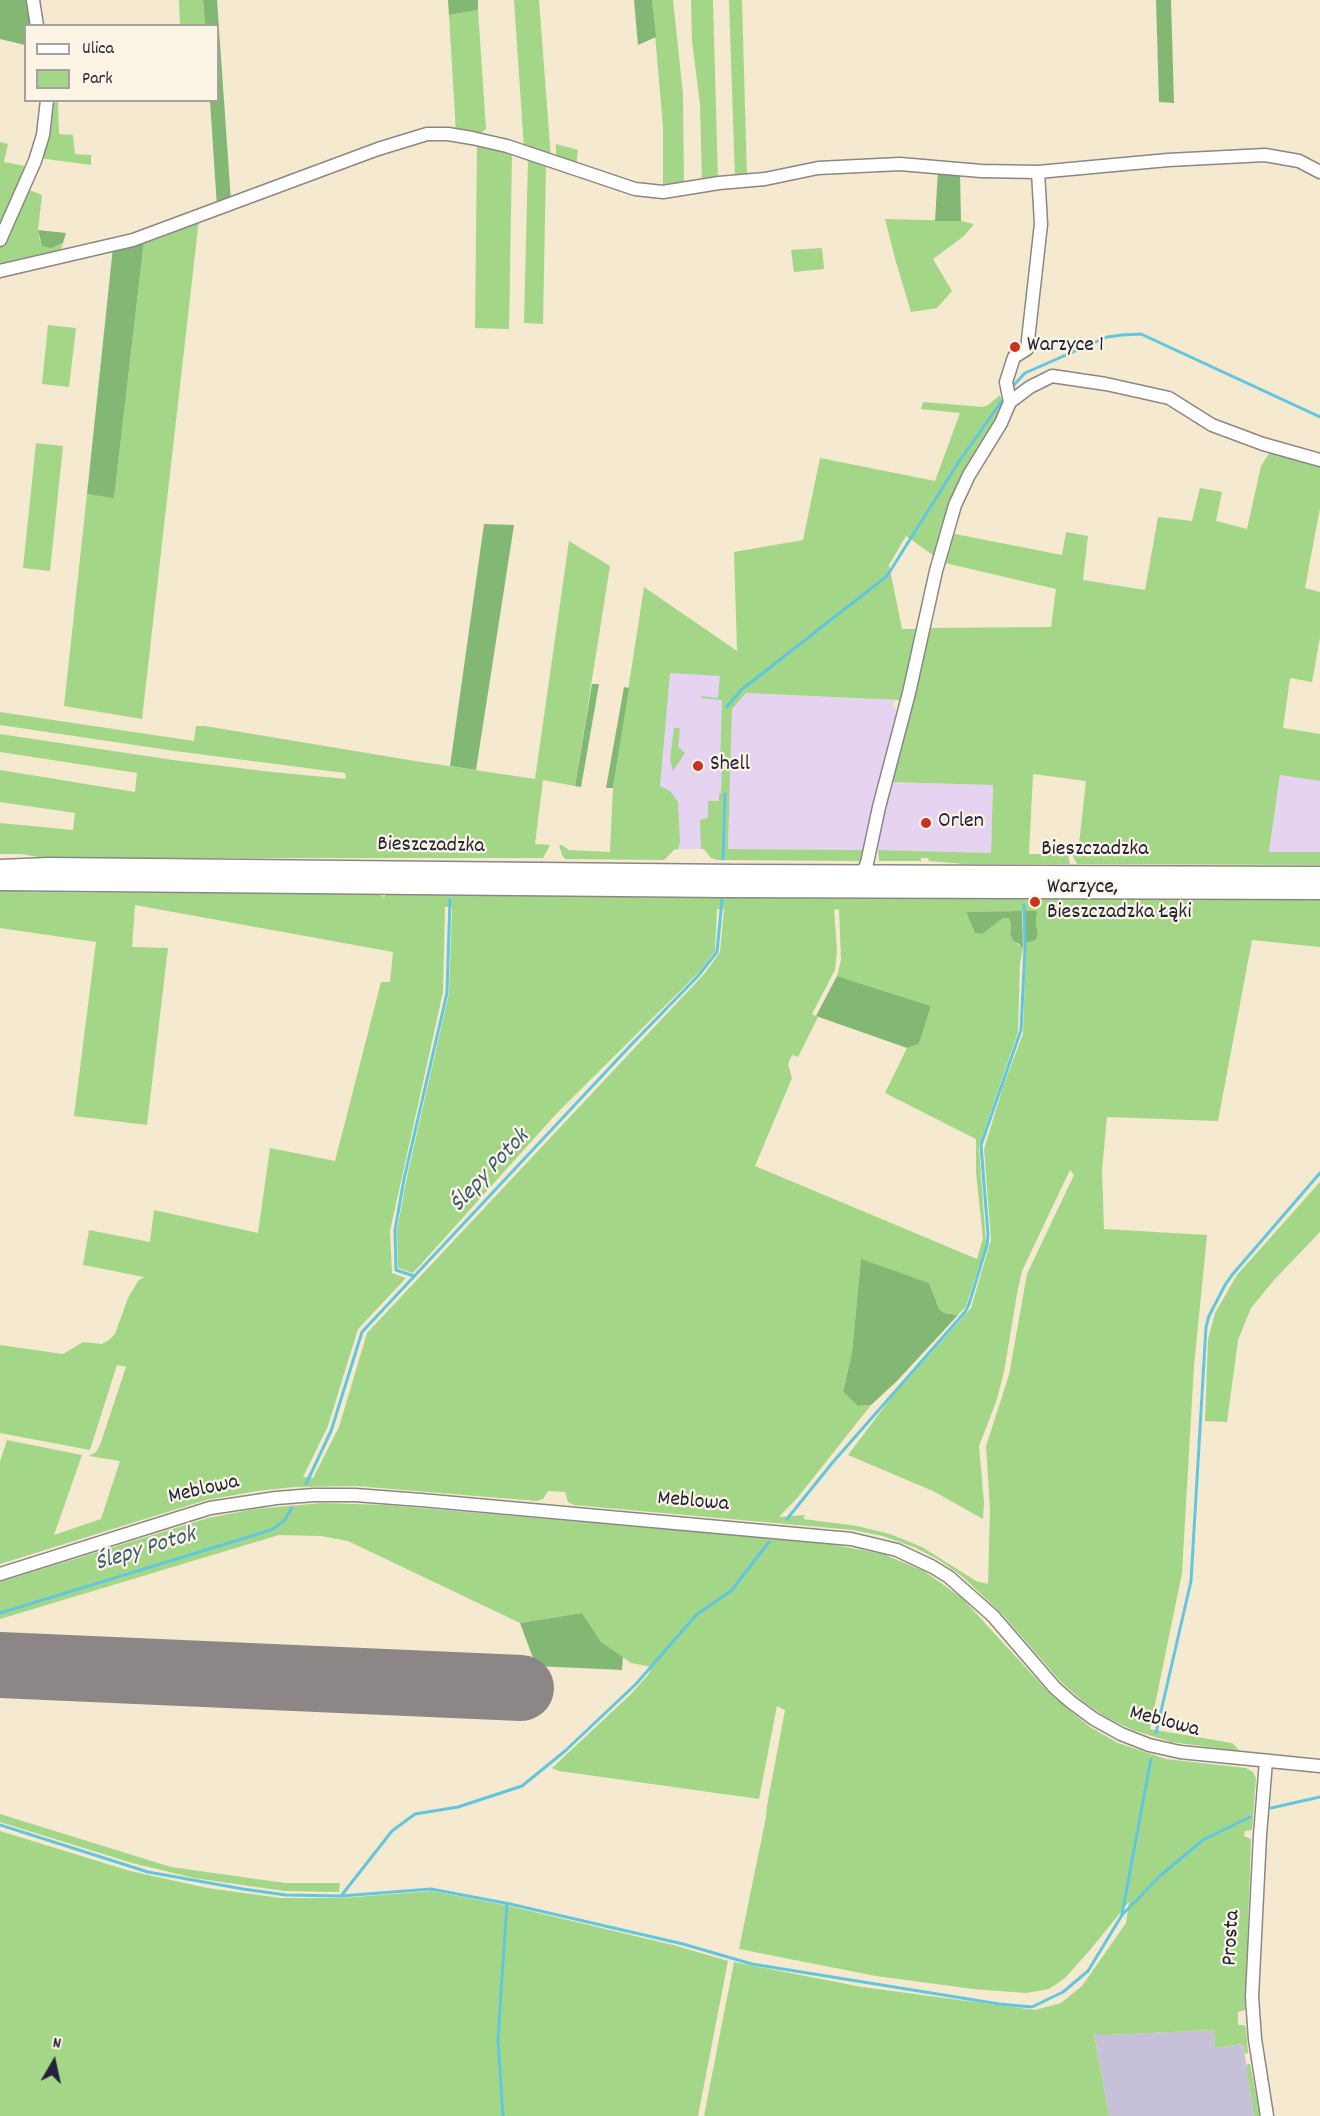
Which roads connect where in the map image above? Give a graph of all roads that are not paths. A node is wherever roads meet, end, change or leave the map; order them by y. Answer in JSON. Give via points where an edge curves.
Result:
{"nodes":[{"id":1,"x":33,"y":0,"type":"edge"},
{"id":2,"x":37,"y":24,"type":"edge"},
{"id":3,"x":47,"y":102,"type":"edge"},
{"id":4,"x":1038,"y":171,"type":"junction"},
{"id":5,"x":1320,"y":172,"type":"edge"},
{"id":6,"x":0,"y":240,"type":"edge"},
{"id":7,"x":0,"y":271,"type":"edge"},
{"id":8,"x":1009,"y":396,"type":"junction"},
{"id":9,"x":1320,"y":460,"type":"edge"},
{"id":10,"x":0,"y":869,"type":"edge"},
{"id":11,"x":867,"y":871,"type":"junction"},
{"id":12,"x":1320,"y":876,"type":"edge"},
{"id":13,"x":0,"y":881,"type":"edge"},
{"id":14,"x":838,"y":888,"type":"junction"},
{"id":15,"x":893,"y":888,"type":"junction"},
{"id":16,"x":1320,"y":890,"type":"edge"},
{"id":17,"x":0,"y":1574,"type":"edge"},
{"id":18,"x":1266,"y":1761,"type":"junction"},
{"id":19,"x":1320,"y":1766,"type":"edge"},
{"id":20,"x":1267,"y":2116,"type":"edge"}],
"edges":[{"from":1,"to":2,"type":"street"},
{"from":3,"to":6,"type":"street","via":[[36,161]]},
{"from":4,"to":5,"type":"street","via":[[1265,155],[1299,161]]},
{"from":4,"to":7,"type":"street","via":[[900,164],[818,168],[663,192],[635,189],[507,146],[448,134],[427,134],[378,148],[133,240]]},
{"from":4,"to":8,"type":"street","via":[[1041,224],[1032,312],[1027,349],[1014,357],[1006,382]]},
{"from":8,"to":9,"type":"street","via":[[1052,376],[1106,384],[1169,398],[1212,425]]},
{"from":8,"to":11,"type":"street","via":[[1000,423],[955,505],[879,807]]},
{"from":10,"to":11,"type":"main road","name":"Bieszczadzka"},
{"from":11,"to":12,"type":"main road","name":"Bieszczadzka"},
{"from":11,"to":14,"type":"street","name":"Bieszczadzka","via":[[853,883]]},
{"from":11,"to":15,"type":"street","name":"Bieszczadzka","via":[[873,882]]},
{"from":13,"to":14,"type":"main road","name":"Bieszczadzka"},
{"from":14,"to":15,"type":"main road","name":"Bieszczadzka"},
{"from":15,"to":16,"type":"main road","name":"Bieszczadzka"},
{"from":17,"to":18,"type":"street","name":"Meblowa","via":[[210,1508],[314,1495],[421,1500],[851,1539],[897,1550],[949,1577],[993,1616],[1055,1688],[1106,1727],[1164,1749]]},
{"from":18,"to":19,"type":"street","name":"Meblowa"},
{"from":18,"to":20,"type":"street","name":"Prosta","via":[[1252,1997]]}]}
